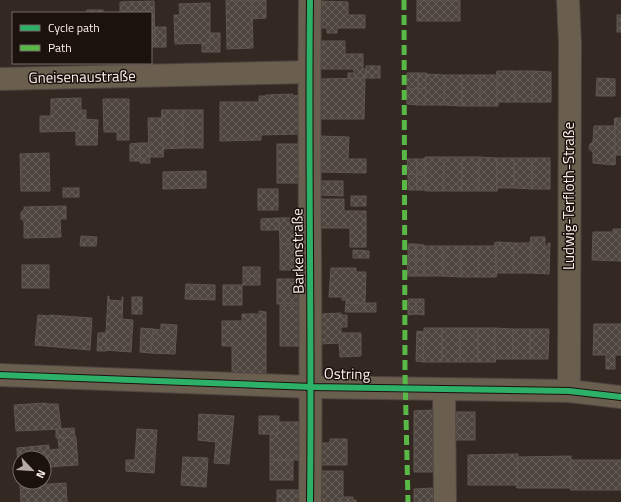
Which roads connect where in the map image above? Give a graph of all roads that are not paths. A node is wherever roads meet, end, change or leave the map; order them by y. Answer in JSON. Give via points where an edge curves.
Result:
{"nodes":[{"id":1,"x":310,"y":0,"type":"edge"},
{"id":2,"x":568,"y":0,"type":"edge"},
{"id":3,"x":309,"y":72,"type":"junction"},
{"id":4,"x":0,"y":79,"type":"edge"},
{"id":5,"x":0,"y":376,"type":"edge"},
{"id":6,"x":312,"y":387,"type":"junction"},
{"id":7,"x":444,"y":389,"type":"junction"},
{"id":8,"x":569,"y":392,"type":"junction"},
{"id":9,"x":621,"y":397,"type":"edge"},
{"id":10,"x":310,"y":502,"type":"edge"},
{"id":11,"x":445,"y":502,"type":"edge"}],
"edges":[{"from":1,"to":3,"type":"street","name":"Barkenstraße"},
{"from":2,"to":8,"type":"street","name":"Ludwig-Terfloth-Straße"},
{"from":3,"to":4,"type":"street","name":"Gneisenaustraße"},
{"from":3,"to":6,"type":"street","name":"Barkenstraße"},
{"from":5,"to":6,"type":"street","name":"Ostring"},
{"from":6,"to":7,"type":"street","name":"Ostring"},
{"from":6,"to":10,"type":"street","name":"Barkenstraße"},
{"from":7,"to":8,"type":"street","name":"Ostring"},
{"from":7,"to":11,"type":"street"},
{"from":8,"to":9,"type":"street","name":"Ostring"}]}
